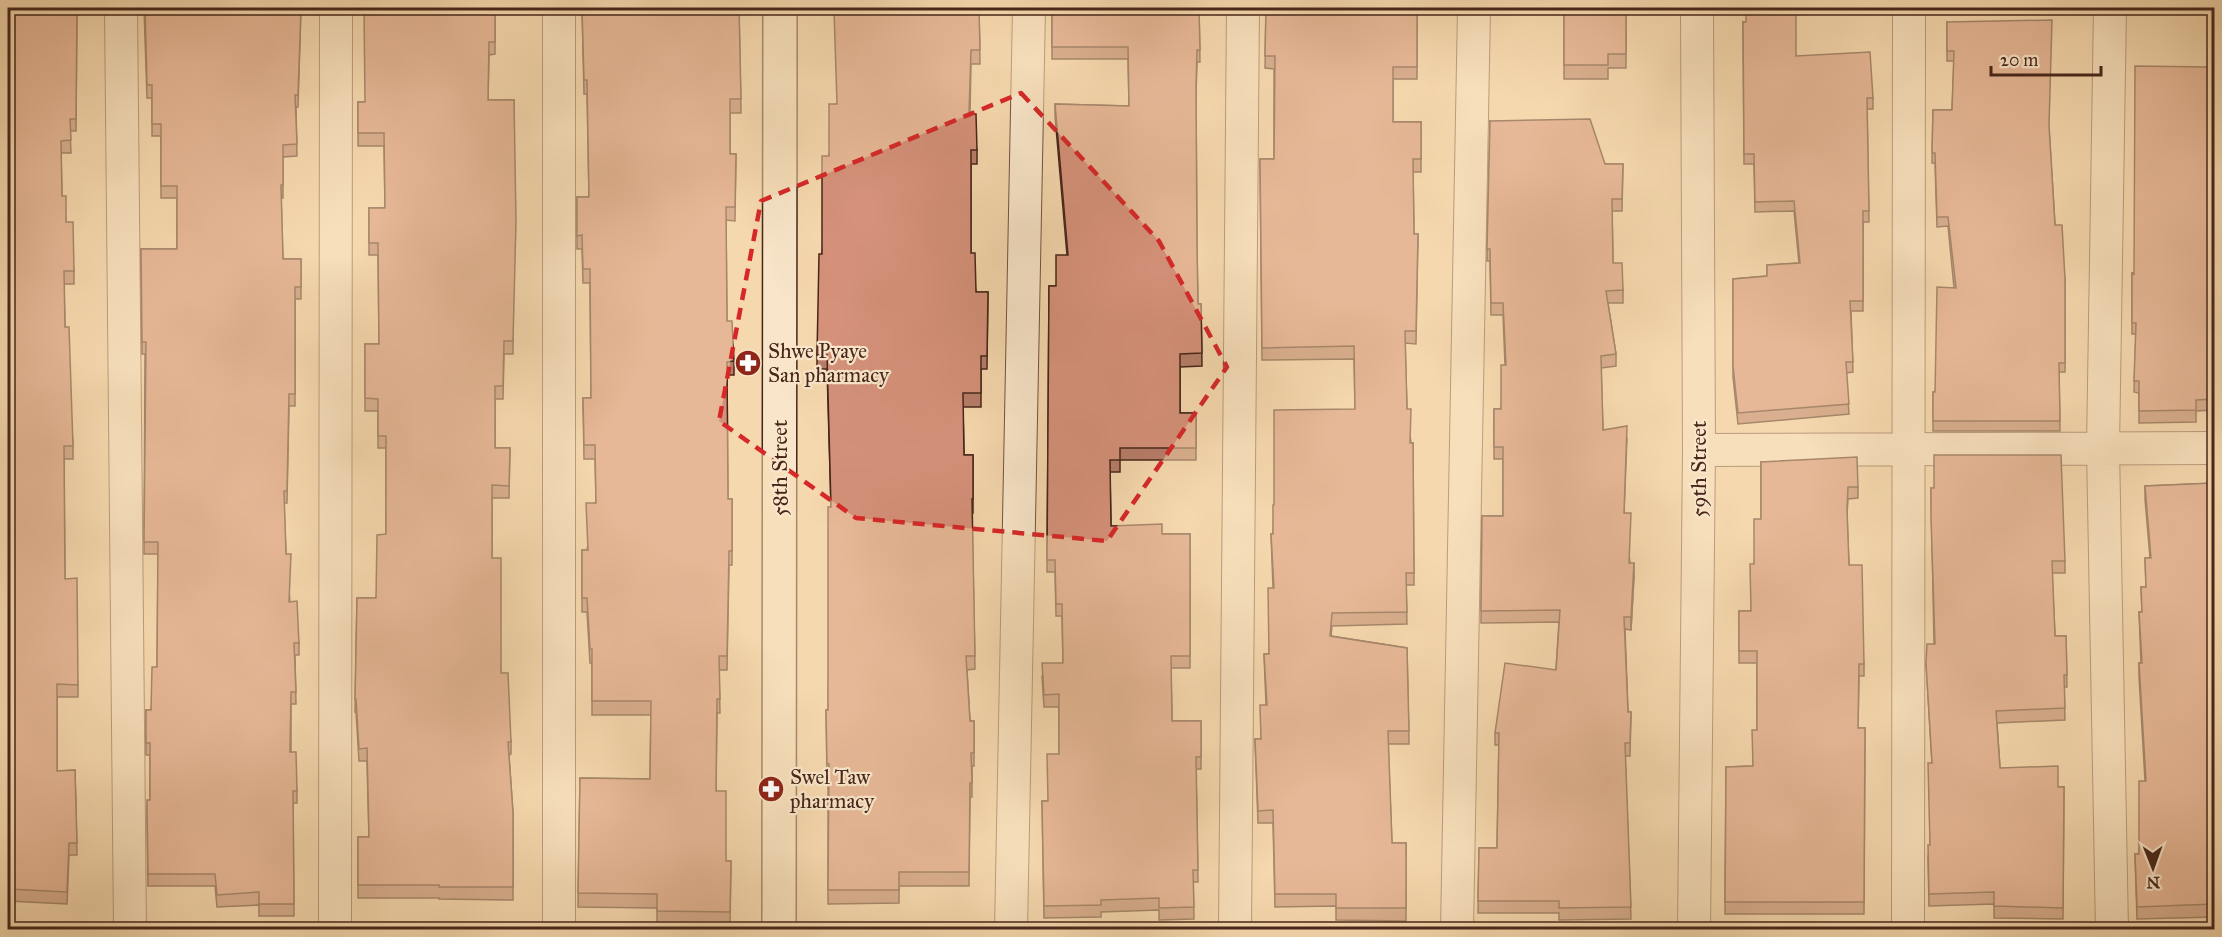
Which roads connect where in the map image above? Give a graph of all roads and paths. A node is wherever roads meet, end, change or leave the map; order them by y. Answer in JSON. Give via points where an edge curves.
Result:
{"nodes":[{"id":1,"x":121,"y":8,"type":"edge"},
{"id":2,"x":336,"y":8,"type":"edge"},
{"id":3,"x":559,"y":8,"type":"edge"},
{"id":4,"x":780,"y":8,"type":"edge"},
{"id":5,"x":1029,"y":8,"type":"edge"},
{"id":6,"x":1243,"y":8,"type":"edge"},
{"id":7,"x":1474,"y":8,"type":"edge"},
{"id":8,"x":1697,"y":8,"type":"edge"},
{"id":9,"x":1910,"y":8,"type":"edge"},
{"id":10,"x":2110,"y":8,"type":"edge"},
{"id":11,"x":1907,"y":448,"type":"junction"},
{"id":12,"x":2103,"y":448,"type":"junction"},
{"id":13,"x":2214,"y":448,"type":"edge"},
{"id":14,"x":1699,"y":450,"type":"junction"},
{"id":15,"x":130,"y":930,"type":"edge"},
{"id":16,"x":335,"y":930,"type":"edge"},
{"id":17,"x":559,"y":930,"type":"edge"},
{"id":18,"x":779,"y":930,"type":"edge"},
{"id":19,"x":1011,"y":930,"type":"edge"},
{"id":20,"x":1235,"y":930,"type":"edge"},
{"id":21,"x":1457,"y":930,"type":"edge"},
{"id":22,"x":1694,"y":930,"type":"edge"},
{"id":23,"x":1908,"y":930,"type":"edge"},
{"id":24,"x":2112,"y":930,"type":"edge"}],
"edges":[{"from":1,"to":15,"type":"street"},
{"from":2,"to":16,"type":"street"},
{"from":3,"to":17,"type":"street"},
{"from":4,"to":18,"type":"main road","name":"58th Street"},
{"from":5,"to":19,"type":"street"},
{"from":6,"to":20,"type":"street"},
{"from":7,"to":21,"type":"street"},
{"from":8,"to":14,"type":"street","name":"59th Street"},
{"from":9,"to":11,"type":"street"},
{"from":10,"to":12,"type":"street"},
{"from":11,"to":12,"type":"street"},
{"from":11,"to":14,"type":"street"},
{"from":11,"to":23,"type":"street"},
{"from":12,"to":13,"type":"street"},
{"from":12,"to":24,"type":"street"},
{"from":14,"to":22,"type":"street","name":"59th Street"}]}
